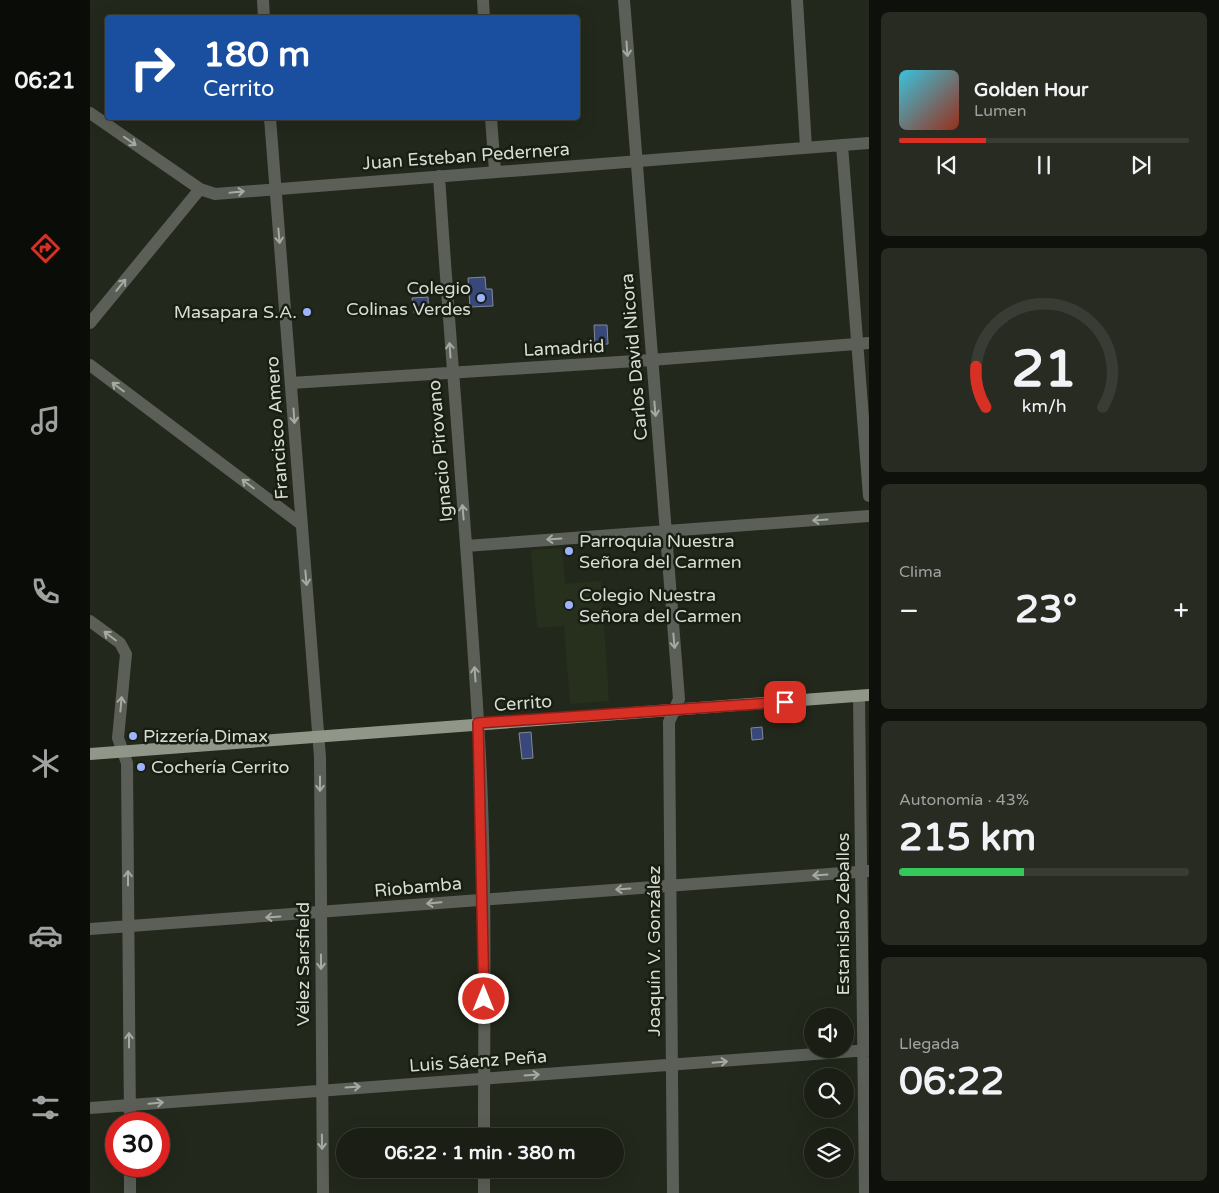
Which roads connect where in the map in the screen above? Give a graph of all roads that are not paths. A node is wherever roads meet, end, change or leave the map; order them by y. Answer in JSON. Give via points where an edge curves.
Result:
{"nodes":[{"id":1,"x":263,"y":0,"type":"edge"},
{"id":2,"x":482,"y":0,"type":"edge"},
{"id":3,"x":624,"y":0,"type":"edge"},
{"id":4,"x":797,"y":0,"type":"edge"},
{"id":5,"x":264,"y":15,"type":"edge"},
{"id":6,"x":484,"y":15,"type":"edge"},
{"id":7,"x":90,"y":113,"type":"edge"},
{"id":8,"x":270,"y":120,"type":"edge"},
{"id":9,"x":491,"y":120,"type":"edge"},
{"id":10,"x":869,"y":143,"type":"edge"},
{"id":11,"x":842,"y":145,"type":"junction"},
{"id":12,"x":806,"y":147,"type":"junction"},
{"id":13,"x":635,"y":160,"type":"junction"},
{"id":14,"x":495,"y":171,"type":"junction"},
{"id":15,"x":439,"y":176,"type":"junction"},
{"id":16,"x":275,"y":188,"type":"junction"},
{"id":17,"x":200,"y":189,"type":"junction"},
{"id":18,"x":90,"y":323,"type":"edge"},
{"id":19,"x":863,"y":344,"type":"edge"},
{"id":20,"x":651,"y":360,"type":"junction"},
{"id":21,"x":90,"y":366,"type":"edge"},
{"id":22,"x":452,"y":372,"type":"junction"},
{"id":23,"x":291,"y":382,"type":"junction"},
{"id":24,"x":869,"y":496,"type":"edge"},
{"id":25,"x":869,"y":516,"type":"edge"},
{"id":26,"x":301,"y":524,"type":"junction"},
{"id":27,"x":665,"y":531,"type":"junction"},
{"id":28,"x":466,"y":546,"type":"junction"},
{"id":29,"x":90,"y":621,"type":"edge"},
{"id":30,"x":864,"y":695,"type":"edge"},
{"id":31,"x":675,"y":710,"type":"junction"},
{"id":32,"x":478,"y":723,"type":"junction"},
{"id":33,"x":318,"y":735,"type":"junction"},
{"id":34,"x":122,"y":752,"type":"junction"},
{"id":35,"x":90,"y":754,"type":"edge"},
{"id":36,"x":865,"y":872,"type":"edge"},
{"id":37,"x":672,"y":886,"type":"junction"},
{"id":38,"x":483,"y":899,"type":"junction"},
{"id":39,"x":320,"y":913,"type":"junction"},
{"id":40,"x":128,"y":926,"type":"junction"},
{"id":41,"x":90,"y":929,"type":"edge"},
{"id":42,"x":865,"y":1050,"type":"edge"},
{"id":43,"x":671,"y":1066,"type":"junction"},
{"id":44,"x":484,"y":1078,"type":"junction"},
{"id":45,"x":321,"y":1089,"type":"junction"},
{"id":46,"x":129,"y":1106,"type":"junction"},
{"id":47,"x":90,"y":1108,"type":"edge"},
{"id":48,"x":129,"y":1112,"type":"edge"},
{"id":49,"x":484,"y":1128,"type":"edge"},
{"id":50,"x":130,"y":1177,"type":"edge"},
{"id":51,"x":484,"y":1178,"type":"edge"},
{"id":52,"x":130,"y":1193,"type":"edge"},
{"id":53,"x":323,"y":1193,"type":"edge"},
{"id":54,"x":484,"y":1193,"type":"edge"},
{"id":55,"x":673,"y":1193,"type":"edge"},
{"id":56,"x":865,"y":1193,"type":"edge"}],
"edges":[{"from":1,"to":5,"type":"street"},
{"from":2,"to":6,"type":"street"},
{"from":3,"to":13,"type":"street","name":"Carlos David Nicora","one_way":true},
{"from":4,"to":12,"type":"street"},
{"from":7,"to":17,"type":"street","name":"Juan Esteban Pedernera","one_way":true},
{"from":8,"to":16,"type":"street","name":"Francisco Amero"},
{"from":9,"to":14,"type":"street"},
{"from":10,"to":11,"type":"street","name":"Juan Esteban Pedernera"},
{"from":11,"to":12,"type":"street","name":"Juan Esteban Pedernera"},
{"from":11,"to":19,"type":"street"},
{"from":12,"to":13,"type":"street","name":"Juan Esteban Pedernera"},
{"from":13,"to":14,"type":"street","name":"Juan Esteban Pedernera"},
{"from":13,"to":20,"type":"street","name":"Carlos David Nicora"},
{"from":14,"to":15,"type":"street","name":"Juan Esteban Pedernera"},
{"from":15,"to":16,"type":"street","name":"Juan Esteban Pedernera"},
{"from":22,"to":15,"type":"street","name":"Ignacio Pirovano","one_way":true},
{"from":17,"to":16,"type":"street","name":"Juan Esteban Pedernera","one_way":true,"via":[[215,194]]},
{"from":16,"to":23,"type":"street","name":"Francisco Amero","one_way":true},
{"from":18,"to":17,"type":"street","one_way":true},
{"from":19,"to":20,"type":"street","name":"Lamadrid"},
{"from":19,"to":24,"type":"street"},
{"from":20,"to":22,"type":"street","name":"Lamadrid"},
{"from":20,"to":27,"type":"street","name":"Carlos David Nicora","one_way":true},
{"from":26,"to":21,"type":"street","one_way":true},
{"from":22,"to":23,"type":"street","name":"Lamadrid"},
{"from":28,"to":22,"type":"street","name":"Ignacio Pirovano","one_way":true},
{"from":23,"to":26,"type":"street","name":"Francisco Amero","one_way":true},
{"from":25,"to":27,"type":"street","one_way":true},
{"from":26,"to":33,"type":"street","name":"Francisco Amero","one_way":true},
{"from":27,"to":28,"type":"street","one_way":true},
{"from":27,"to":31,"type":"street","name":"Carlos David Nicora","one_way":true,"via":[[679,699]]},
{"from":32,"to":28,"type":"street","name":"Ignacio Pirovano","one_way":true},
{"from":34,"to":29,"type":"street","one_way":true,"via":[[118,738],[125,648]]},
{"from":30,"to":31,"type":"main road","name":"Cerrito"},
{"from":30,"to":36,"type":"street","name":"Estanislao Zeballos"},
{"from":31,"to":32,"type":"main road","name":"Cerrito"},
{"from":31,"to":37,"type":"street","name":"Joaquín V. González","via":[[668,722]]},
{"from":32,"to":33,"type":"main road","name":"Cerrito"},
{"from":32,"to":38,"type":"street","name":"Ignacio Pirovano"},
{"from":33,"to":34,"type":"main road","name":"Cerrito"},
{"from":33,"to":39,"type":"street","name":"Vélez Sarsfield","one_way":true},
{"from":34,"to":35,"type":"main road","name":"Cerrito"},
{"from":40,"to":34,"type":"street","one_way":true,"via":[[127,763]]},
{"from":36,"to":37,"type":"street","name":"Riobamba","one_way":true},
{"from":36,"to":42,"type":"street","name":"Estanislao Zeballos"},
{"from":37,"to":38,"type":"street","name":"Riobamba","one_way":true},
{"from":37,"to":43,"type":"street","name":"Joaquín V. González"},
{"from":38,"to":39,"type":"street","name":"Riobamba","one_way":true},
{"from":38,"to":44,"type":"street","name":"Ignacio Pirovano"},
{"from":39,"to":40,"type":"street","name":"Riobamba","one_way":true},
{"from":39,"to":45,"type":"street","name":"Vélez Sarsfield","one_way":true},
{"from":40,"to":41,"type":"street","name":"Riobamba"},
{"from":46,"to":40,"type":"street","one_way":true},
{"from":43,"to":42,"type":"street","name":"Luis Sáenz Peña","one_way":true},
{"from":42,"to":56,"type":"street","name":"Estanislao Zeballos"},
{"from":44,"to":43,"type":"street","name":"Luis Sáenz Peña","one_way":true},
{"from":43,"to":55,"type":"street","name":"Joaquín V. González"},
{"from":45,"to":44,"type":"street","name":"Luis Sáenz Peña","one_way":true},
{"from":44,"to":49,"type":"street","name":"Ignacio Pirovano"},
{"from":46,"to":45,"type":"street","name":"Luis Sáenz Peña","one_way":true},
{"from":45,"to":53,"type":"street","name":"Vélez Sarsfield","one_way":true},
{"from":46,"to":47,"type":"street","name":"Luis Sáenz Peña"},
{"from":46,"to":48,"type":"street"},
{"from":50,"to":52,"type":"street"},
{"from":51,"to":54,"type":"street"}]}
